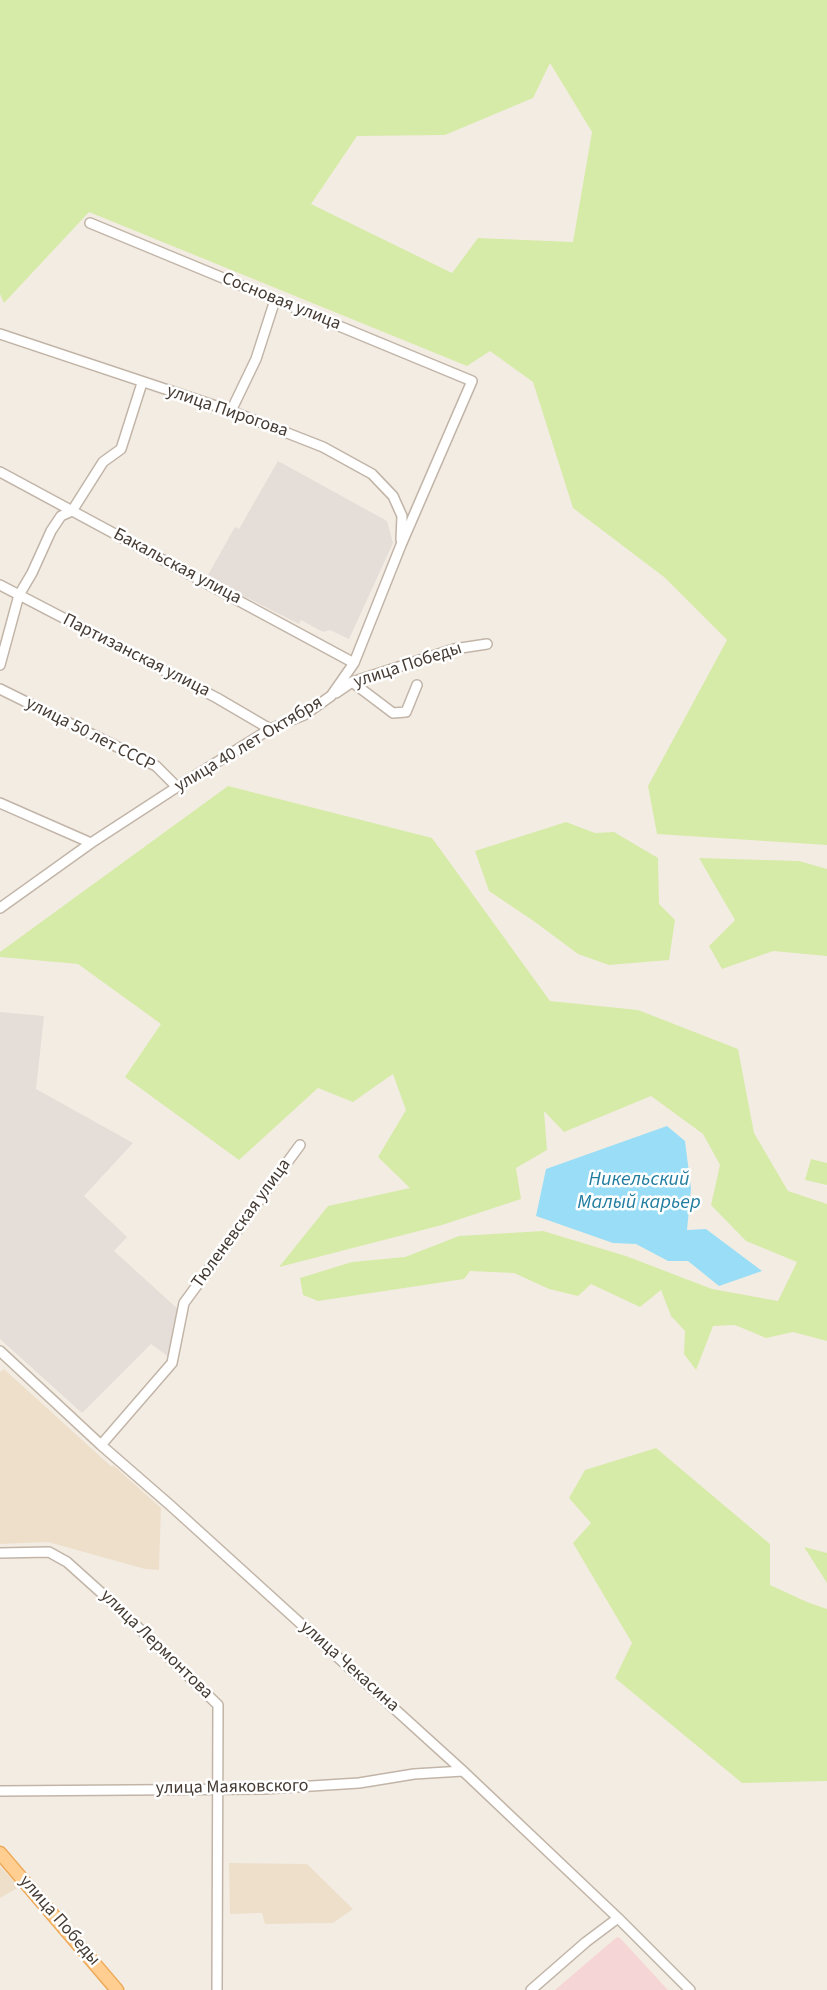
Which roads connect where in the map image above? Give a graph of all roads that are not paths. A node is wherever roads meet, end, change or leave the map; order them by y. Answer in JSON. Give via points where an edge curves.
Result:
{"nodes":[{"id":1,"x":90,"y":223,"type":"dead end"},
{"id":2,"x":275,"y":300,"type":"junction"},
{"id":3,"x":3,"y":334,"type":"edge"},
{"id":4,"x":472,"y":381,"type":"joint"},
{"id":5,"x":142,"y":383,"type":"junction"},
{"id":6,"x":231,"y":411,"type":"junction"},
{"id":7,"x":0,"y":472,"type":"edge"},
{"id":8,"x":72,"y":511,"type":"junction"},
{"id":9,"x":401,"y":545,"type":"junction"},
{"id":10,"x":0,"y":585,"type":"edge"},
{"id":11,"x":19,"y":595,"type":"junction"},
{"id":12,"x":487,"y":644,"type":"dead end"},
{"id":13,"x":354,"y":663,"type":"junction"},
{"id":14,"x":0,"y":665,"type":"edge"},
{"id":15,"x":352,"y":682,"type":"junction"},
{"id":16,"x":417,"y":685,"type":"dead end"},
{"id":17,"x":0,"y":689,"type":"edge"},
{"id":18,"x":332,"y":696,"type":"junction"},
{"id":19,"x":270,"y":729,"type":"junction"},
{"id":20,"x":177,"y":787,"type":"junction"},
{"id":21,"x":0,"y":803,"type":"edge"},
{"id":22,"x":91,"y":843,"type":"junction"},
{"id":23,"x":0,"y":908,"type":"edge"},
{"id":24,"x":300,"y":1145,"type":"dead end"},
{"id":25,"x":0,"y":1351,"type":"edge"},
{"id":26,"x":101,"y":1445,"type":"junction"},
{"id":27,"x":0,"y":1553,"type":"edge"},
{"id":28,"x":464,"y":1771,"type":"junction"},
{"id":29,"x":219,"y":1789,"type":"junction"},
{"id":30,"x":0,"y":1791,"type":"edge"},
{"id":31,"x":0,"y":1853,"type":"edge"},
{"id":32,"x":618,"y":1918,"type":"junction"},
{"id":33,"x":117,"y":1990,"type":"edge"},
{"id":34,"x":217,"y":1990,"type":"edge"},
{"id":35,"x":531,"y":1990,"type":"edge"},
{"id":36,"x":690,"y":1990,"type":"edge"}],
"edges":[{"from":1,"to":2,"type":"street","name":"Сосновая улица"},
{"from":2,"to":4,"type":"street","name":"Сосновая улица"},
{"from":2,"to":6,"type":"street","via":[[256,359]]},
{"from":3,"to":5,"type":"street","name":"улица Пирогова"},
{"from":4,"to":9,"type":"street","name":"улица 40 лет Октября"},
{"from":5,"to":6,"type":"street","name":"улица Пирогова"},
{"from":5,"to":8,"type":"street","via":[[121,449],[103,462]]},
{"from":6,"to":9,"type":"street","name":"улица Пирогова","via":[[323,447],[372,474],[393,496],[402,516]]},
{"from":7,"to":8,"type":"street","name":"Бакальская улица"},
{"from":8,"to":11,"type":"street","via":[[62,516],[51,531]]},
{"from":8,"to":13,"type":"street","name":"Бакальская улица"},
{"from":9,"to":13,"type":"street","name":"улица 40 лет Октября"},
{"from":10,"to":11,"type":"street","name":"Партизанская улица"},
{"from":11,"to":14,"type":"street"},
{"from":11,"to":19,"type":"street","name":"Партизанская улица"},
{"from":12,"to":15,"type":"street","name":"улица Победы","via":[[453,649]]},
{"from":13,"to":18,"type":"street","name":"улица 40 лет Октября"},
{"from":15,"to":16,"type":"street","via":[[393,713],[406,712]]},
{"from":15,"to":18,"type":"street","name":"улица Победы"},
{"from":17,"to":20,"type":"street","name":"улица 50 лет СССР","via":[[156,766]]},
{"from":18,"to":19,"type":"street","name":"улица 40 лет Октября","via":[[304,715]]},
{"from":19,"to":20,"type":"street","name":"улица 40 лет Октября"},
{"from":20,"to":22,"type":"street","name":"улица 40 лет Октября"},
{"from":21,"to":22,"type":"street"},
{"from":22,"to":23,"type":"street","name":"улица 40 лет Октября"},
{"from":24,"to":26,"type":"street","name":"Тюленевская улица","via":[[184,1303],[172,1363]]},
{"from":25,"to":26,"type":"street","name":"улица Чекасина"},
{"from":26,"to":28,"type":"street","name":"улица Чекасина"},
{"from":27,"to":29,"type":"street","name":"улица Лермонтова","via":[[49,1552],[67,1562],[218,1705]]},
{"from":28,"to":29,"type":"street","name":"улица Маяковского","via":[[359,1783]]},
{"from":28,"to":32,"type":"street","name":"улица Чекасина"},
{"from":29,"to":30,"type":"street","name":"улица Маяковского"},
{"from":29,"to":34,"type":"street","name":"улица Лермонтова"},
{"from":31,"to":33,"type":"main road","name":"улица Победы"},
{"from":32,"to":35,"type":"street"},
{"from":32,"to":36,"type":"street","name":"улица Чекасина"}]}
